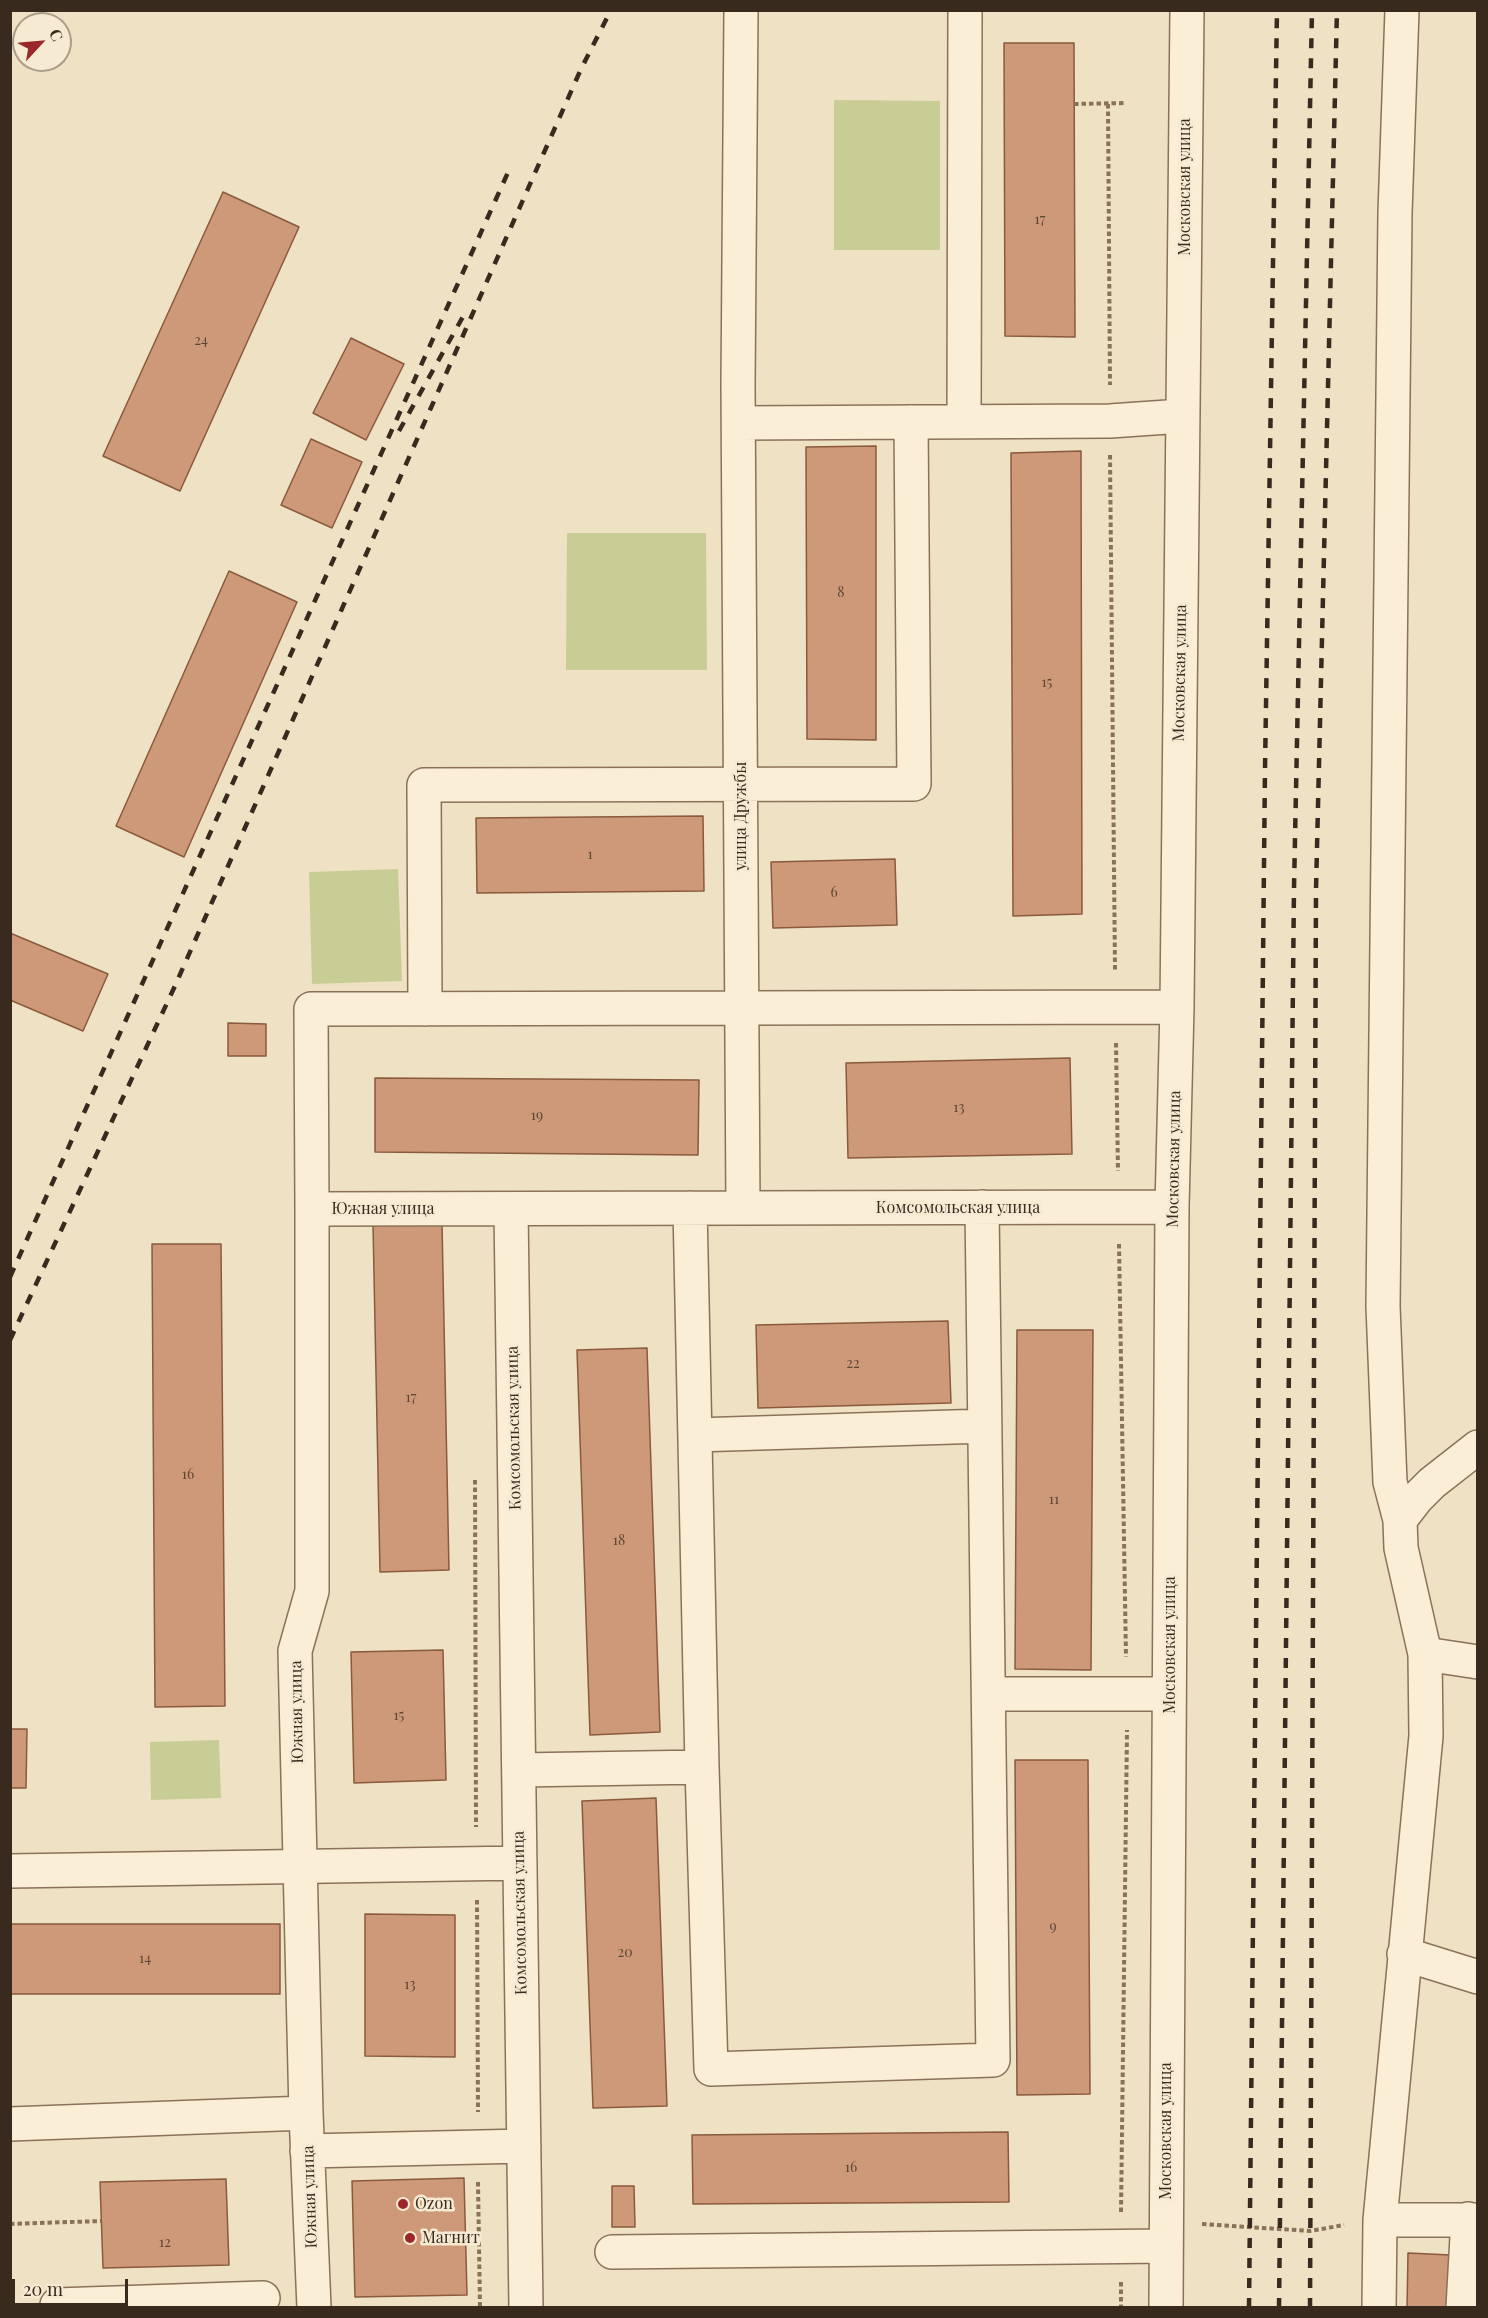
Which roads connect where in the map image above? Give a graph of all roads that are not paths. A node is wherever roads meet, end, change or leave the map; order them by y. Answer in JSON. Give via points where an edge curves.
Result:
{"nodes":[{"id":1,"x":741,"y":10,"type":"edge"},
{"id":2,"x":965,"y":10,"type":"edge"},
{"id":3,"x":1187,"y":10,"type":"edge"},
{"id":4,"x":1402,"y":10,"type":"edge"},
{"id":5,"x":1182,"y":416,"type":"junction"},
{"id":6,"x":911,"y":422,"type":"junction"},
{"id":7,"x":964,"y":422,"type":"junction"},
{"id":8,"x":739,"y":423,"type":"junction"},
{"id":9,"x":741,"y":784,"type":"junction"},
{"id":10,"x":1177,"y":1007,"type":"junction"},
{"id":11,"x":742,"y":1008,"type":"junction"},
{"id":12,"x":425,"y":1009,"type":"junction"},
{"id":13,"x":1172,"y":1207,"type":"junction"},
{"id":14,"x":690,"y":1208,"type":"junction"},
{"id":15,"x":742,"y":1208,"type":"junction"},
{"id":16,"x":982,"y":1208,"type":"junction"},
{"id":17,"x":312,"y":1209,"type":"junction"},
{"id":18,"x":511,"y":1209,"type":"junction"},
{"id":19,"x":985,"y":1426,"type":"junction"},
{"id":20,"x":695,"y":1435,"type":"junction"},
{"id":21,"x":1478,"y":1448,"type":"edge"},
{"id":22,"x":1400,"y":1520,"type":"junction"},
{"id":23,"x":1425,"y":1654,"type":"junction"},
{"id":24,"x":1478,"y":1662,"type":"edge"},
{"id":25,"x":989,"y":1694,"type":"junction"},
{"id":26,"x":1169,"y":1694,"type":"junction"},
{"id":27,"x":702,"y":1767,"type":"junction"},
{"id":28,"x":519,"y":1770,"type":"junction"},
{"id":29,"x":520,"y":1863,"type":"junction"},
{"id":30,"x":301,"y":1866,"type":"junction"},
{"id":31,"x":10,"y":1870,"type":"edge"},
{"id":32,"x":1404,"y":1954,"type":"junction"},
{"id":33,"x":1478,"y":1977,"type":"edge"},
{"id":34,"x":306,"y":2113,"type":"junction"},
{"id":35,"x":10,"y":2124,"type":"edge"},
{"id":36,"x":524,"y":2146,"type":"junction"},
{"id":37,"x":308,"y":2151,"type":"junction"},
{"id":38,"x":1380,"y":2220,"type":"junction"},
{"id":39,"x":1473,"y":2220,"type":"edge"},
{"id":40,"x":1166,"y":2235,"type":"junction"},
{"id":41,"x":612,"y":2252,"type":"dead end"},
{"id":42,"x":263,"y":2298,"type":"dead end"},
{"id":43,"x":57,"y":2305,"type":"dead end"},
{"id":44,"x":314,"y":2307,"type":"edge"},
{"id":45,"x":526,"y":2307,"type":"edge"},
{"id":46,"x":1166,"y":2307,"type":"edge"},
{"id":47,"x":1379,"y":2307,"type":"edge"},
{"id":48,"x":1463,"y":2307,"type":"edge"}],
"edges":[{"from":1,"to":8,"type":"street","name":"улица Дружбы"},
{"from":2,"to":7,"type":"street"},
{"from":3,"to":5,"type":"street","name":"Московская улица"},
{"from":4,"to":22,"type":"street","via":[[1395,213],[1383,1306],[1389,1482]]},
{"from":5,"to":7,"type":"street","via":[[1110,421]]},
{"from":5,"to":10,"type":"street","name":"Московская улица"},
{"from":6,"to":7,"type":"street"},
{"from":6,"to":8,"type":"street"},
{"from":6,"to":9,"type":"street","via":[[914,784]]},
{"from":8,"to":9,"type":"street","name":"улица Дружбы"},
{"from":9,"to":11,"type":"street","name":"улица Дружбы"},
{"from":9,"to":12,"type":"street","via":[[424,785]]},
{"from":10,"to":11,"type":"street"},
{"from":10,"to":13,"type":"street","name":"Московская улица"},
{"from":11,"to":12,"type":"street"},
{"from":11,"to":15,"type":"street","name":"улица Дружбы"},
{"from":12,"to":17,"type":"street","via":[[311,1009]]},
{"from":13,"to":16,"type":"street","name":"Комсомольская улица"},
{"from":13,"to":26,"type":"street","name":"Московская улица"},
{"from":14,"to":15,"type":"street","name":"Комсомольская улица"},
{"from":14,"to":18,"type":"street","name":"Комсомольская улица"},
{"from":14,"to":20,"type":"street"},
{"from":15,"to":16,"type":"street","name":"Комсомольская улица"},
{"from":16,"to":19,"type":"street"},
{"from":17,"to":18,"type":"street","name":"Южная улица"},
{"from":17,"to":30,"type":"street","name":"Южная улица","via":[[312,1591],[295,1651]]},
{"from":18,"to":28,"type":"street","name":"Комсомольская улица"},
{"from":19,"to":20,"type":"street"},
{"from":19,"to":25,"type":"street"},
{"from":20,"to":27,"type":"street"},
{"from":21,"to":22,"type":"street","via":[[1432,1483]]},
{"from":22,"to":23,"type":"street","via":[[1401,1548]]},
{"from":23,"to":24,"type":"street"},
{"from":23,"to":32,"type":"street","via":[[1426,1736]]},
{"from":25,"to":26,"type":"street"},
{"from":25,"to":27,"type":"street","via":[[993,2060],[711,2069]]},
{"from":26,"to":40,"type":"street","name":"Московская улица"},
{"from":27,"to":28,"type":"street"},
{"from":28,"to":29,"type":"street","name":"Комсомольская улица"},
{"from":29,"to":30,"type":"street"},
{"from":29,"to":36,"type":"street","name":"Комсомольская улица"},
{"from":30,"to":31,"type":"street"},
{"from":30,"to":34,"type":"street","name":"Южная улица"},
{"from":32,"to":33,"type":"street"},
{"from":32,"to":38,"type":"street"},
{"from":34,"to":35,"type":"street"},
{"from":34,"to":37,"type":"street","name":"Южная улица"},
{"from":36,"to":37,"type":"street"},
{"from":36,"to":45,"type":"street","name":"Комсомольская улица"},
{"from":37,"to":44,"type":"street","name":"Южная улица"},
{"from":38,"to":39,"type":"street"},
{"from":38,"to":47,"type":"street"},
{"from":39,"to":48,"type":"street"},
{"from":40,"to":41,"type":"street"},
{"from":40,"to":46,"type":"street","name":"Московская улица"},
{"from":42,"to":43,"type":"street"}]}
